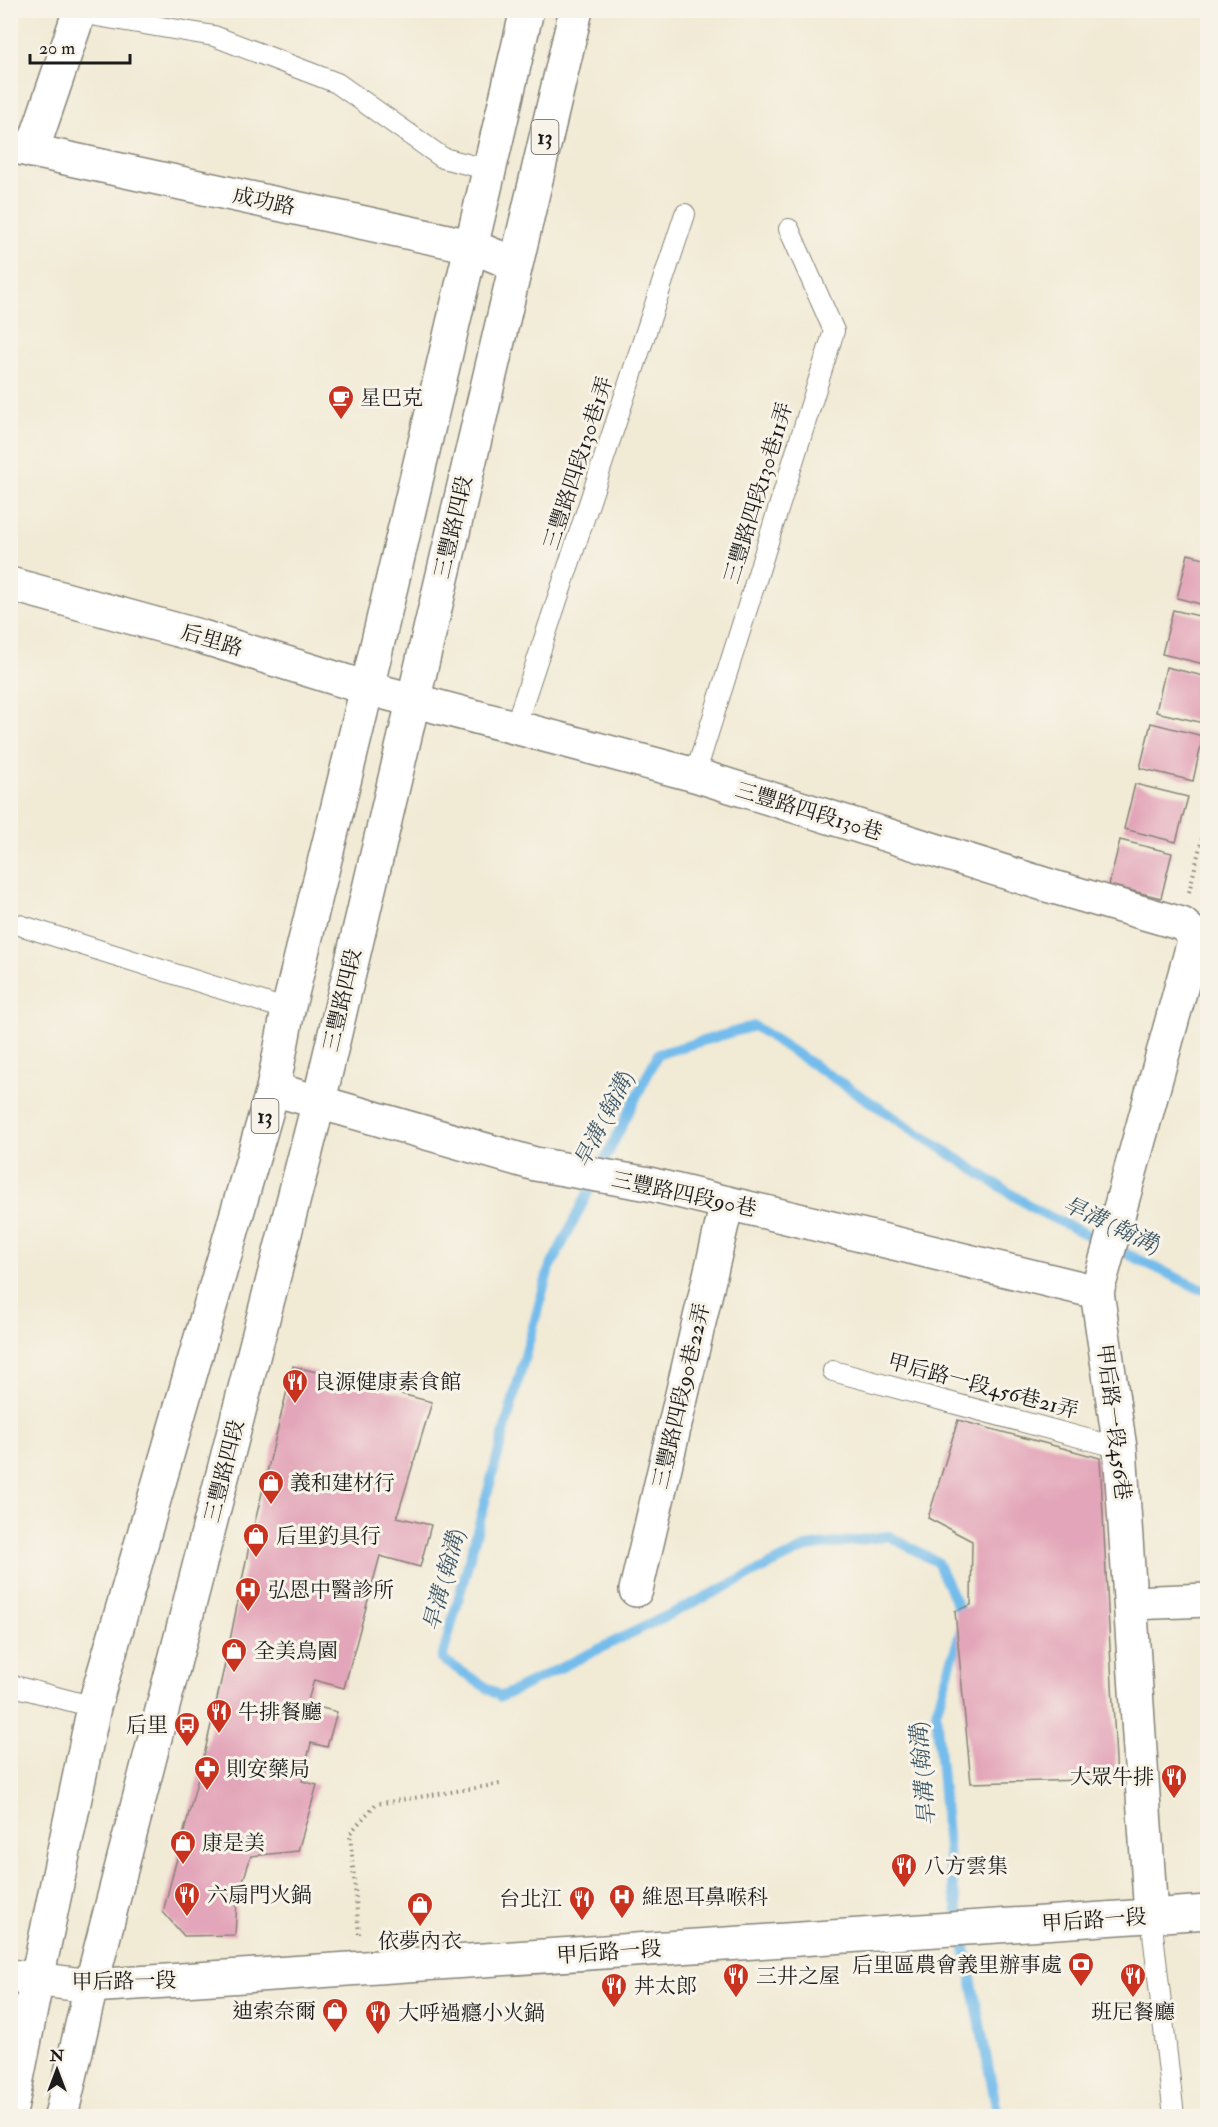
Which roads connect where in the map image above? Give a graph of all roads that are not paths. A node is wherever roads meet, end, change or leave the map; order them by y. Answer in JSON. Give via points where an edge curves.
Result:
{"nodes":[{"id":1,"x":527,"y":10,"type":"edge"},
{"id":2,"x":576,"y":10,"type":"edge"},
{"id":3,"x":79,"y":12,"type":"edge"},
{"id":4,"x":21,"y":149,"type":"edge"},
{"id":5,"x":490,"y":170,"type":"junction"},
{"id":6,"x":686,"y":214,"type":"dead end"},
{"id":7,"x":789,"y":229,"type":"dead end"},
{"id":8,"x":471,"y":246,"type":"junction"},
{"id":9,"x":515,"y":264,"type":"junction"},
{"id":10,"x":10,"y":584,"type":"edge"},
{"id":11,"x":367,"y":688,"type":"junction"},
{"id":12,"x":412,"y":700,"type":"junction"},
{"id":13,"x":515,"y":727,"type":"junction"},
{"id":14,"x":695,"y":776,"type":"junction"},
{"id":15,"x":10,"y":922,"type":"edge"},
{"id":16,"x":1188,"y":933,"type":"joint"},
{"id":17,"x":288,"y":1010,"type":"junction"},
{"id":18,"x":273,"y":1089,"type":"junction"},
{"id":19,"x":319,"y":1101,"type":"junction"},
{"id":20,"x":727,"y":1203,"type":"junction"},
{"id":21,"x":1097,"y":1292,"type":"junction"},
{"id":22,"x":833,"y":1371,"type":"dead end"},
{"id":23,"x":1120,"y":1448,"type":"junction"},
{"id":24,"x":636,"y":1590,"type":"dead end"},
{"id":25,"x":1208,"y":1600,"type":"edge"},
{"id":26,"x":1131,"y":1603,"type":"junction"},
{"id":27,"x":10,"y":1685,"type":"edge"},
{"id":28,"x":94,"y":1707,"type":"junction"},
{"id":29,"x":1208,"y":1912,"type":"edge"},
{"id":30,"x":1151,"y":1916,"type":"junction"},
{"id":31,"x":24,"y":1978,"type":"edge"},
{"id":32,"x":91,"y":1986,"type":"junction"},
{"id":33,"x":10,"y":2114,"type":"edge"},
{"id":34,"x":61,"y":2116,"type":"edge"},
{"id":35,"x":1174,"y":2116,"type":"edge"}],
"edges":[{"from":1,"to":5,"type":"main road","number":"13"},
{"from":2,"to":9,"type":"main road","name":"三豐路四段","number":"13"},
{"from":3,"to":4,"type":"main road"},
{"from":3,"to":5,"type":"lane","via":[[214,36],[337,84],[443,158]]},
{"from":4,"to":8,"type":"main road","name":"成功路"},
{"from":5,"to":8,"type":"main road","number":"13"},
{"from":6,"to":13,"type":"lane","name":"三豐路四段130巷1弄"},
{"from":7,"to":14,"type":"lane","name":"三豐路四段130巷11弄","via":[[834,331]]},
{"from":8,"to":9,"type":"main road","name":"成功路"},
{"from":8,"to":11,"type":"main road","number":"13"},
{"from":9,"to":12,"type":"main road","name":"三豐路四段","number":"13"},
{"from":10,"to":11,"type":"main road","name":"后里路"},
{"from":11,"to":12,"type":"main road","name":"后里路"},
{"from":11,"to":17,"type":"main road","number":"13"},
{"from":12,"to":13,"type":"main road","name":"三豐路四段130巷"},
{"from":12,"to":19,"type":"main road","name":"三豐路四段","number":"13"},
{"from":13,"to":14,"type":"main road","name":"三豐路四段130巷"},
{"from":14,"to":16,"type":"main road","name":"三豐路四段130巷"},
{"from":15,"to":17,"type":"lane"},
{"from":16,"to":21,"type":"main road","name":"甲后路一段456巷"},
{"from":17,"to":18,"type":"main road","number":"13"},
{"from":18,"to":19,"type":"main road","name":"三豐路四段90巷"},
{"from":18,"to":28,"type":"main road","number":"13"},
{"from":19,"to":20,"type":"main road","name":"三豐路四段90巷","via":[[535,1164],[649,1184]]},
{"from":19,"to":32,"type":"main road","name":"三豐路四段","number":"13"},
{"from":20,"to":21,"type":"main road","name":"三豐路四段90巷"},
{"from":20,"to":24,"type":"main road","name":"三豐路四段90巷22弄"},
{"from":21,"to":23,"type":"main road","name":"甲后路一段456巷"},
{"from":22,"to":23,"type":"lane","name":"甲后路一段456巷21弄"},
{"from":23,"to":26,"type":"main road","name":"甲后路一段456巷"},
{"from":25,"to":26,"type":"main road"},
{"from":26,"to":30,"type":"main road","name":"甲后路一段456巷"},
{"from":27,"to":28,"type":"lane"},
{"from":28,"to":31,"type":"main road","number":"13"},
{"from":29,"to":30,"type":"main road","name":"甲后路一段"},
{"from":30,"to":32,"type":"main road","name":"甲后路一段"},
{"from":30,"to":35,"type":"lane"},
{"from":31,"to":32,"type":"main road","name":"甲后路一段"},
{"from":31,"to":33,"type":"main road","number":"13"},
{"from":32,"to":34,"type":"main road","number":"13"}]}
